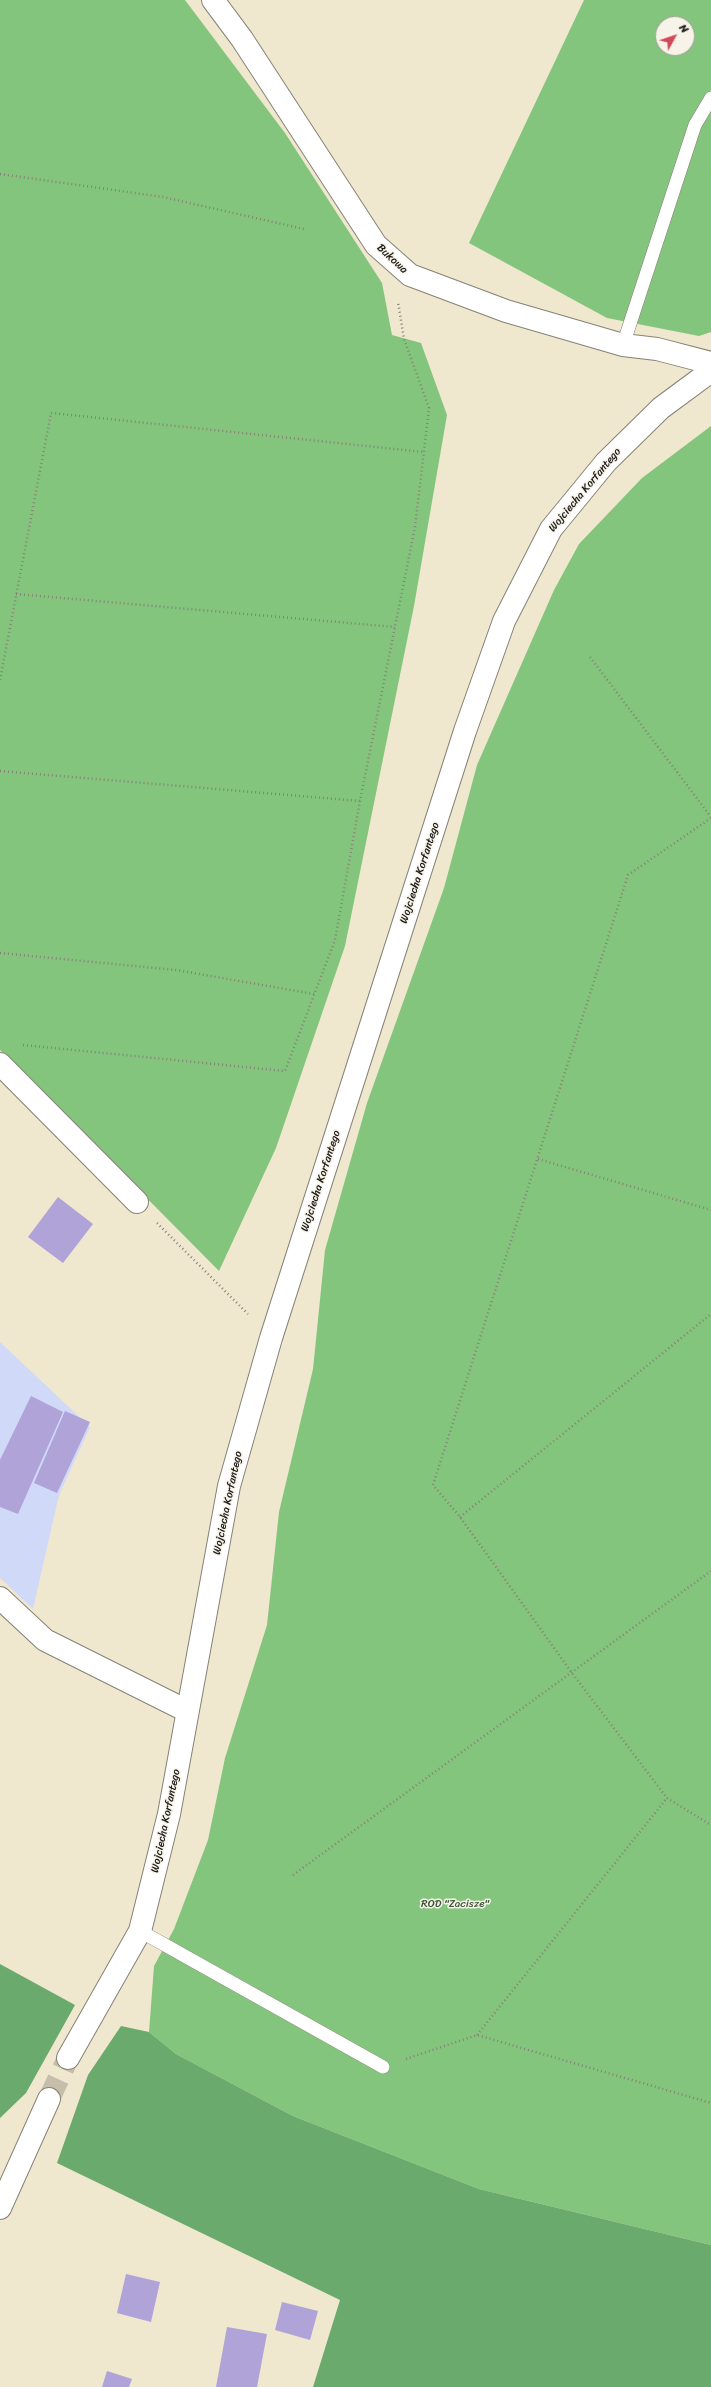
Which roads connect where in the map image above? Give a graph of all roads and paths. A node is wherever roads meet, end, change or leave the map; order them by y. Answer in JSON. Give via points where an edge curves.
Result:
{"nodes":[{"id":1,"x":213,"y":0,"type":"edge"},
{"id":2,"x":711,"y":98,"type":"edge"},
{"id":3,"x":0,"y":174,"type":"edge"},
{"id":4,"x":304,"y":229,"type":"dead end"},
{"id":5,"x":391,"y":258,"type":"junction"},
{"id":6,"x":623,"y":345,"type":"junction"},
{"id":7,"x":711,"y":363,"type":"edge"},
{"id":8,"x":711,"y":371,"type":"edge"},
{"id":9,"x":424,"y":452,"type":"junction"},
{"id":10,"x":16,"y":594,"type":"junction"},
{"id":11,"x":395,"y":627,"type":"junction"},
{"id":12,"x":590,"y":657,"type":"dead end"},
{"id":13,"x":0,"y":680,"type":"edge"},
{"id":14,"x":0,"y":771,"type":"edge"},
{"id":15,"x":360,"y":801,"type":"junction"},
{"id":16,"x":711,"y":818,"type":"edge"},
{"id":17,"x":0,"y":953,"type":"edge"},
{"id":18,"x":314,"y":994,"type":"junction"},
{"id":19,"x":21,"y":1045,"type":"dead end"},
{"id":20,"x":0,"y":1064,"type":"edge"},
{"id":21,"x":538,"y":1160,"type":"junction"},
{"id":22,"x":137,"y":1202,"type":"joint"},
{"id":23,"x":711,"y":1210,"type":"edge"},
{"id":24,"x":711,"y":1314,"type":"edge"},
{"id":25,"x":271,"y":1338,"type":"junction"},
{"id":26,"x":460,"y":1517,"type":"junction"},
{"id":27,"x":711,"y":1571,"type":"edge"},
{"id":28,"x":0,"y":1598,"type":"edge"},
{"id":29,"x":572,"y":1673,"type":"junction"},
{"id":30,"x":187,"y":1711,"type":"junction"},
{"id":31,"x":668,"y":1798,"type":"junction"},
{"id":32,"x":711,"y":1825,"type":"edge"},
{"id":33,"x":293,"y":1875,"type":"dead end"},
{"id":34,"x":140,"y":1931,"type":"junction"},
{"id":35,"x":478,"y":2035,"type":"junction"},
{"id":36,"x":68,"y":2058,"type":"tunnel mouth"},
{"id":37,"x":383,"y":2066,"type":"joint"},
{"id":38,"x":49,"y":2099,"type":"tunnel mouth"},
{"id":39,"x":711,"y":2103,"type":"edge"},
{"id":40,"x":0,"y":2208,"type":"edge"}],
"edges":[{"from":1,"to":5,"type":"street","name":"Bukowa","via":[[307,137],[376,245]]},
{"from":2,"to":6,"type":"lane","via":[[695,125]]},
{"from":3,"to":4,"type":"path","via":[[163,197]]},
{"from":5,"to":6,"type":"street","name":"Bukowa","via":[[410,275],[449,290],[506,311]]},
{"from":5,"to":9,"type":"path","via":[[404,338],[429,408]]},
{"from":6,"to":7,"type":"street","name":"Bukowa","via":[[657,349]]},
{"from":8,"to":25,"type":"street","name":"Wojciecha Korfantego","via":[[661,408],[601,468],[551,529],[504,621],[465,731]]},
{"from":9,"to":10,"type":"path","via":[[51,413]]},
{"from":9,"to":11,"type":"path","via":[[415,527]]},
{"from":10,"to":11,"type":"path"},
{"from":10,"to":13,"type":"path"},
{"from":11,"to":15,"type":"path"},
{"from":12,"to":16,"type":"path"},
{"from":14,"to":15,"type":"path"},
{"from":15,"to":18,"type":"path","via":[[335,940]]},
{"from":16,"to":21,"type":"path","via":[[628,875]]},
{"from":17,"to":18,"type":"path","via":[[176,970]]},
{"from":18,"to":19,"type":"path","via":[[286,1071]]},
{"from":20,"to":22,"type":"street"},
{"from":21,"to":23,"type":"path"},
{"from":21,"to":26,"type":"path","via":[[434,1485]]},
{"from":22,"to":25,"type":"path"},
{"from":24,"to":26,"type":"path"},
{"from":25,"to":30,"type":"street","name":"Wojciecha Korfantego","via":[[229,1486]]},
{"from":26,"to":29,"type":"path"},
{"from":27,"to":29,"type":"path"},
{"from":28,"to":30,"type":"street","via":[[45,1640]]},
{"from":29,"to":31,"type":"path"},
{"from":29,"to":33,"type":"path"},
{"from":30,"to":34,"type":"street","name":"Wojciecha Korfantego","via":[[169,1814]]},
{"from":31,"to":32,"type":"path"},
{"from":31,"to":35,"type":"path"},
{"from":34,"to":36,"type":"street","name":"Wojciecha Korfantego"},
{"from":34,"to":37,"type":"lane"},
{"from":35,"to":37,"type":"path"},
{"from":35,"to":39,"type":"path"},
{"from":38,"to":40,"type":"street"}]}
